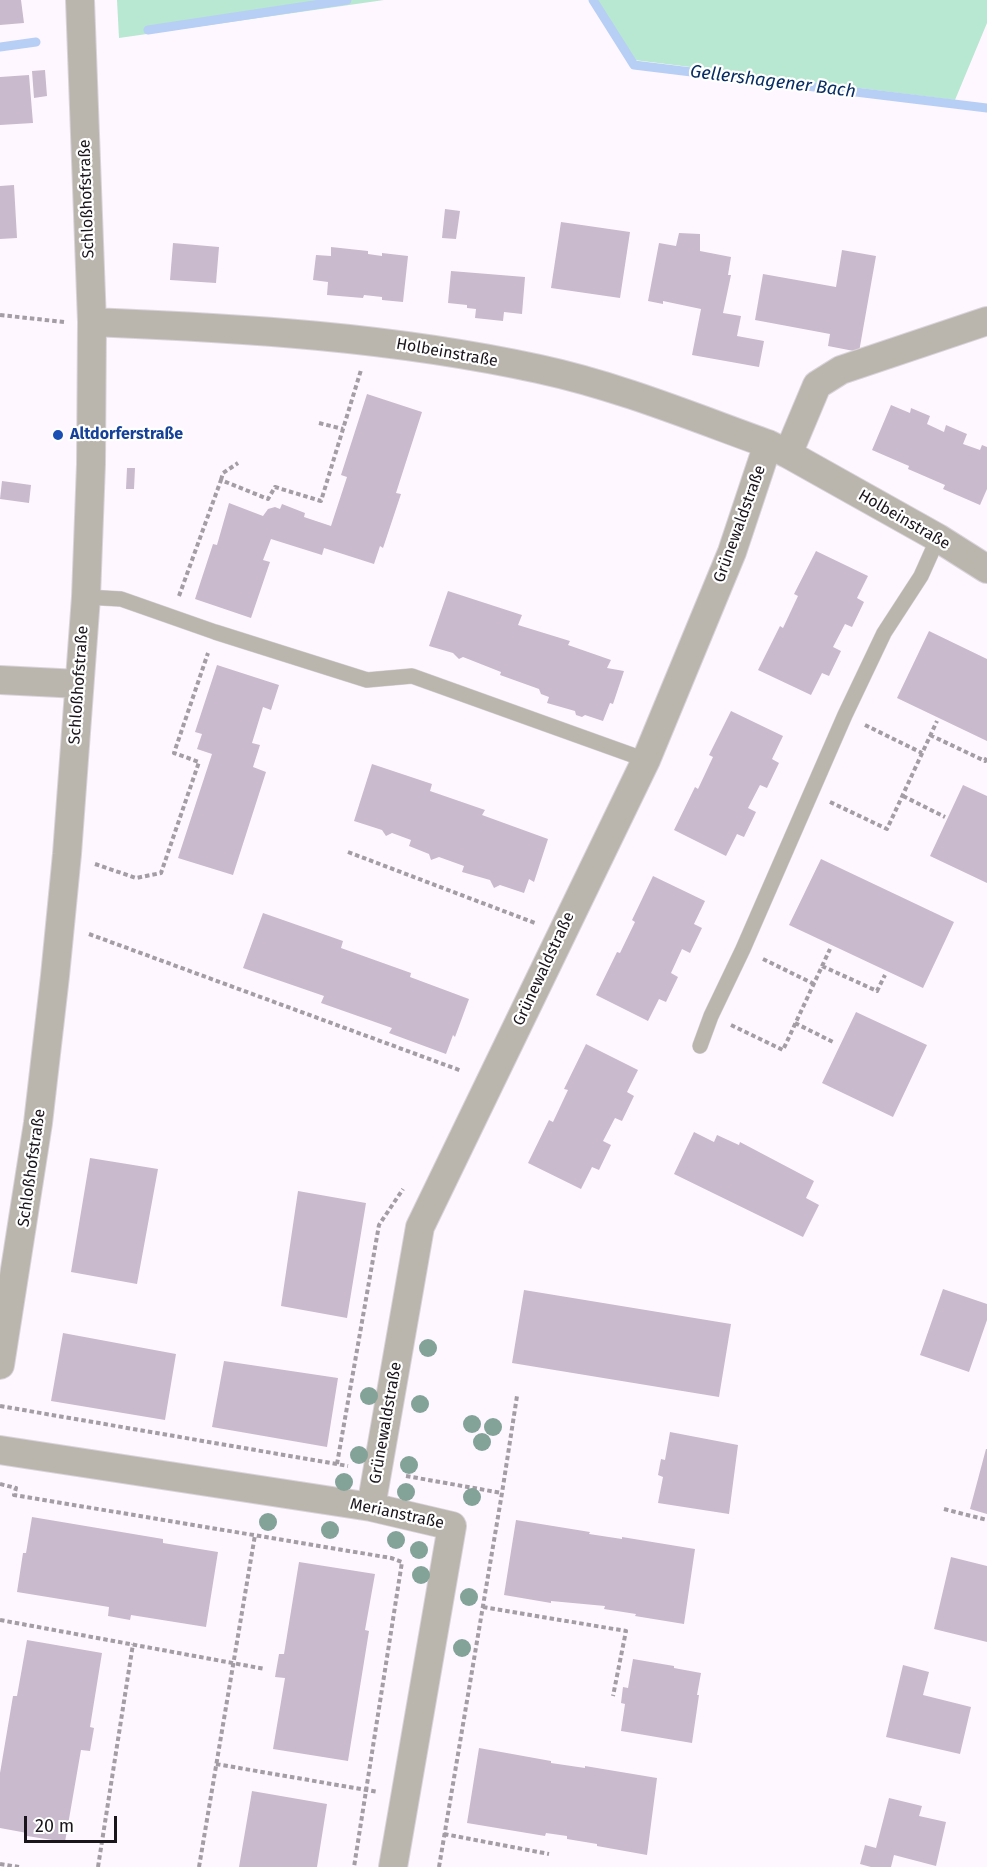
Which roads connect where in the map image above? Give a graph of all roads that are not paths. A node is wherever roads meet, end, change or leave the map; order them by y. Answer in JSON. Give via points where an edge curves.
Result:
{"nodes":[{"id":1,"x":80,"y":0,"type":"edge"},
{"id":2,"x":987,"y":321,"type":"edge"},
{"id":3,"x":92,"y":322,"type":"junction"},
{"id":4,"x":778,"y":449,"type":"junction"},
{"id":5,"x":938,"y":538,"type":"junction"},
{"id":6,"x":987,"y":569,"type":"edge"},
{"id":7,"x":86,"y":597,"type":"junction"},
{"id":8,"x":0,"y":680,"type":"edge"},
{"id":9,"x":79,"y":684,"type":"junction"},
{"id":10,"x":646,"y":760,"type":"junction"},
{"id":11,"x":700,"y":1046,"type":"dead end"},
{"id":12,"x":0,"y":1365,"type":"edge"},
{"id":13,"x":0,"y":1450,"type":"edge"},
{"id":14,"x":371,"y":1507,"type":"junction"},
{"id":15,"x":393,"y":1867,"type":"edge"}],
"edges":[{"from":1,"to":3,"type":"street","name":"Schloßhofstraße"},
{"from":2,"to":4,"type":"street","via":[[841,370],[817,385]]},
{"from":3,"to":4,"type":"street","name":"Holbeinstraße","via":[[370,340],[541,369],[612,389]]},
{"from":3,"to":7,"type":"street","name":"Schloßhofstraße"},
{"from":4,"to":5,"type":"street","name":"Holbeinstraße"},
{"from":4,"to":10,"type":"street","name":"Grünewaldstraße"},
{"from":5,"to":6,"type":"street","name":"Holbeinstraße"},
{"from":5,"to":11,"type":"lane","via":[[921,576],[884,633],[845,716]]},
{"from":7,"to":9,"type":"street","name":"Schloßhofstraße"},
{"from":7,"to":10,"type":"lane","via":[[121,599],[367,681],[412,676]]},
{"from":8,"to":9,"type":"street"},
{"from":9,"to":12,"type":"street","name":"Schloßhofstraße","via":[[61,924],[38,1124]]},
{"from":10,"to":14,"type":"street","name":"Grünewaldstraße","via":[[420,1227]]},
{"from":13,"to":14,"type":"street","name":"Merianstraße"},
{"from":14,"to":15,"type":"street","name":"Merianstraße","via":[[452,1526]]}]}
